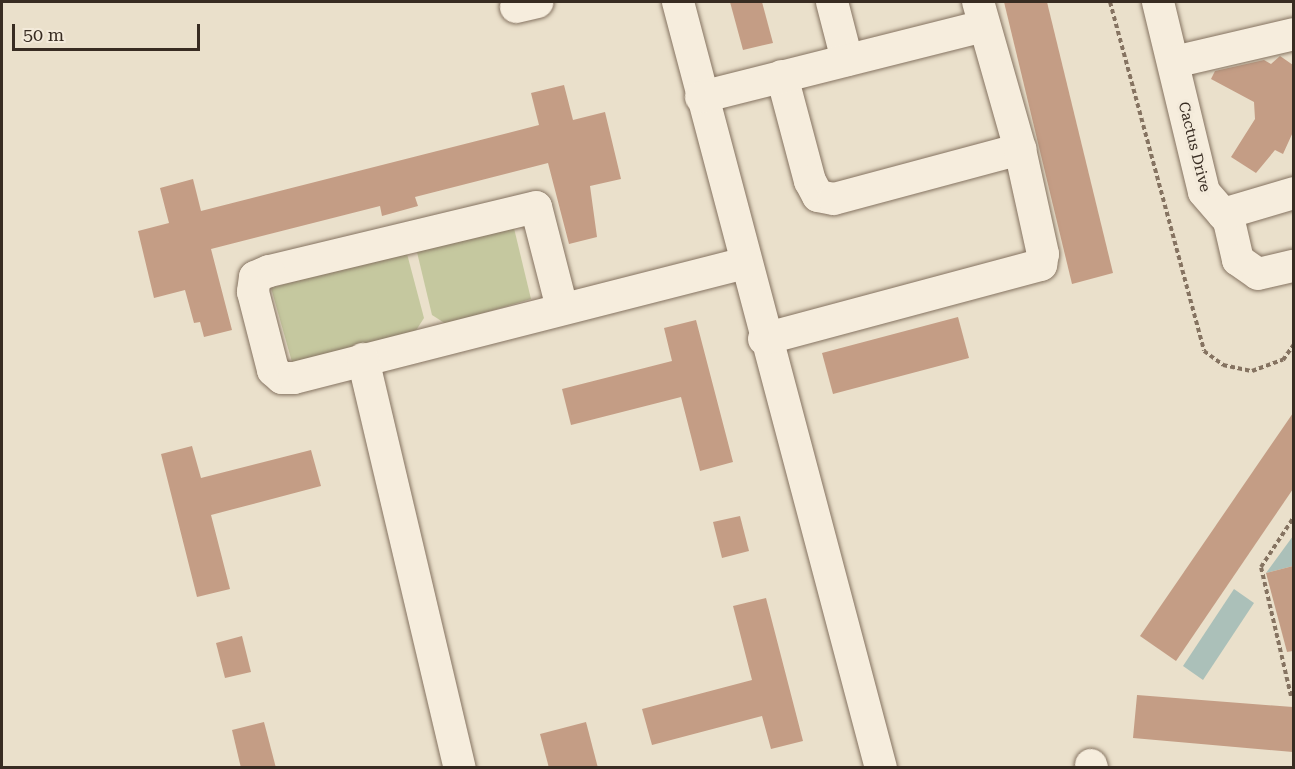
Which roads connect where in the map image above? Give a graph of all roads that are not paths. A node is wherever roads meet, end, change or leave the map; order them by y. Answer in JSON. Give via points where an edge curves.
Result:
{"nodes":[{"id":1,"x":678,"y":2,"type":"edge"},
{"id":2,"x":832,"y":2,"type":"edge"},
{"id":3,"x":1158,"y":2,"type":"edge"},
{"id":4,"x":981,"y":14,"type":"edge"},
{"id":5,"x":1293,"y":33,"type":"edge"},
{"id":6,"x":847,"y":60,"type":"junction"},
{"id":7,"x":1174,"y":62,"type":"junction"},
{"id":8,"x":782,"y":76,"type":"junction"},
{"id":9,"x":701,"y":97,"type":"junction"},
{"id":10,"x":1020,"y":149,"type":"junction"},
{"id":11,"x":1293,"y":193,"type":"edge"},
{"id":12,"x":1223,"y":214,"type":"junction"},
{"id":13,"x":745,"y":263,"type":"junction"},
{"id":14,"x":1293,"y":266,"type":"edge"},
{"id":15,"x":562,"y":308,"type":"junction"},
{"id":16,"x":764,"y":339,"type":"junction"},
{"id":17,"x":363,"y":359,"type":"junction"},
{"id":18,"x":460,"y":768,"type":"edge"},
{"id":19,"x":880,"y":768,"type":"edge"}],
"edges":[{"from":1,"to":9,"type":"lane"},
{"from":2,"to":6,"type":"lane"},
{"from":3,"to":7,"type":"lane","name":"Cactus Drive"},
{"from":4,"to":6,"type":"lane"},
{"from":4,"to":10,"type":"lane"},
{"from":5,"to":7,"type":"lane"},
{"from":6,"to":8,"type":"lane"},
{"from":7,"to":12,"type":"lane","name":"Cactus Drive","via":[[1204,192]]},
{"from":8,"to":9,"type":"lane"},
{"from":8,"to":10,"type":"lane","via":[[810,181],[819,196],[834,199]]},
{"from":9,"to":13,"type":"lane"},
{"from":10,"to":16,"type":"lane","via":[[1043,254],[1041,265]]},
{"from":11,"to":12,"type":"lane"},
{"from":12,"to":14,"type":"lane","name":"Cactus Drive","via":[[1245,268],[1258,274]]},
{"from":13,"to":15,"type":"lane"},
{"from":13,"to":16,"type":"lane"},
{"from":15,"to":17,"type":"lane"},
{"from":15,"to":17,"type":"lane","via":[[536,207],[255,277],[253,292],[273,370],[282,378]]},
{"from":16,"to":19,"type":"lane"},
{"from":17,"to":18,"type":"lane"}]}
